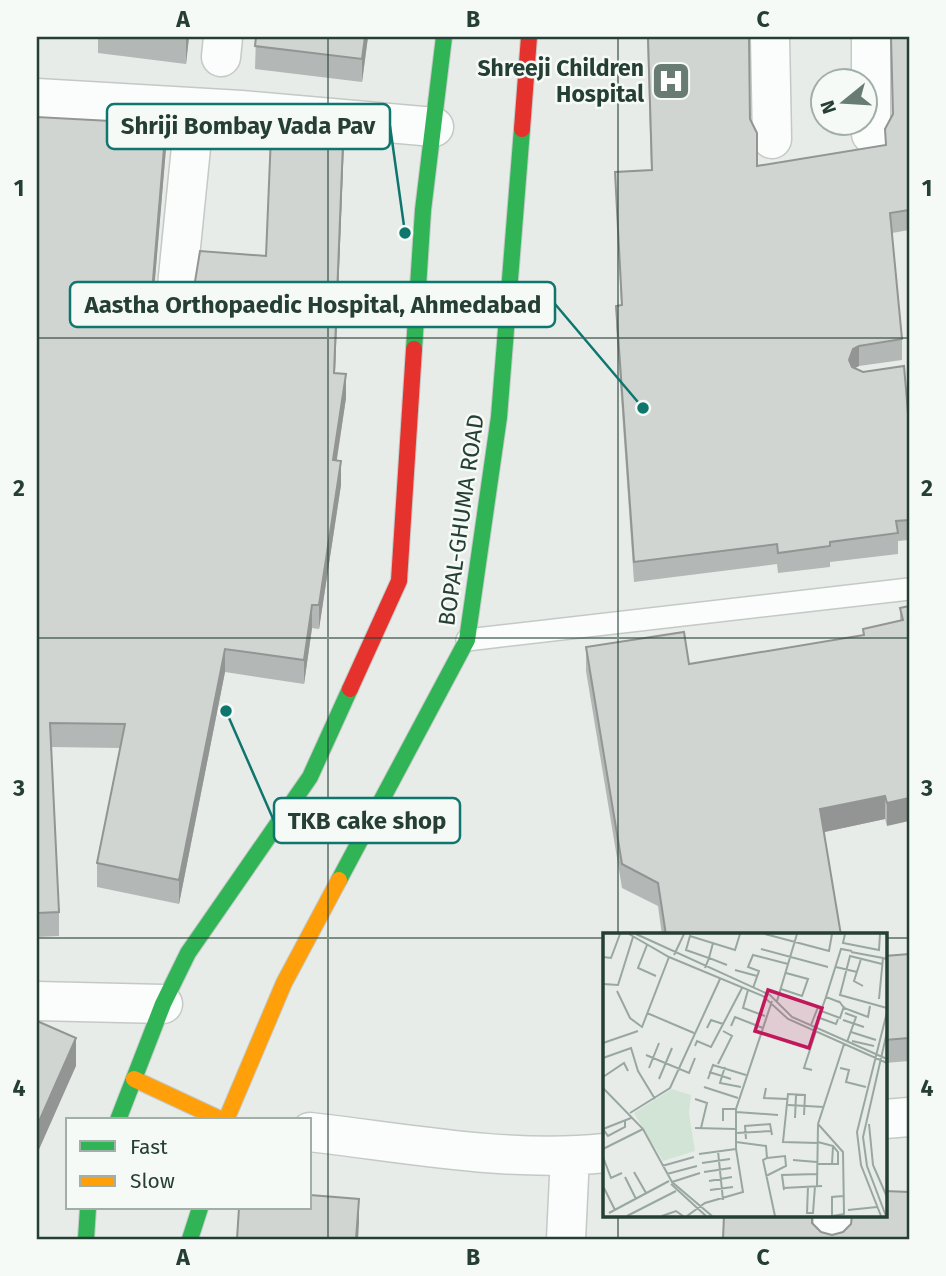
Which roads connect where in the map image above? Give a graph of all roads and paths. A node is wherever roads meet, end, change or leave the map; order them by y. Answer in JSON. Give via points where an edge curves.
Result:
{"nodes":[{"id":1,"x":444,"y":37,"type":"edge"},
{"id":2,"x":528,"y":37,"type":"edge"},
{"id":3,"x":770,"y":37,"type":"edge"},
{"id":4,"x":871,"y":37,"type":"edge"},
{"id":5,"x":871,"y":66,"type":"edge"},
{"id":6,"x":37,"y":97,"type":"edge"},
{"id":7,"x":195,"y":108,"type":"junction"},
{"id":8,"x":434,"y":127,"type":"junction"},
{"id":9,"x":772,"y":139,"type":"dead end"},
{"id":10,"x":175,"y":306,"type":"edge"},
{"id":11,"x":909,"y":589,"type":"edge"},
{"id":12,"x":467,"y":640,"type":"junction"},
{"id":13,"x":37,"y":1001,"type":"edge"},
{"id":14,"x":163,"y":1004,"type":"junction"},
{"id":15,"x":134,"y":1079,"type":"junction"},
{"id":16,"x":909,"y":1117,"type":"edge"},
{"id":17,"x":119,"y":1118,"type":"edge"},
{"id":18,"x":220,"y":1118,"type":"edge"},
{"id":19,"x":225,"y":1118,"type":"edge"},
{"id":20,"x":886,"y":1119,"type":"edge"},
{"id":21,"x":312,"y":1132,"type":"edge"},
{"id":22,"x":587,"y":1155,"type":"edge"},
{"id":23,"x":88,"y":1210,"type":"edge"},
{"id":24,"x":199,"y":1210,"type":"edge"},
{"id":25,"x":833,"y":1216,"type":"edge"},
{"id":26,"x":86,"y":1239,"type":"edge"},
{"id":27,"x":190,"y":1239,"type":"edge"},
{"id":28,"x":566,"y":1239,"type":"edge"},
{"id":29,"x":832,"y":1239,"type":"edge"}],
"edges":[{"from":1,"to":8,"type":"street"},
{"from":2,"to":12,"type":"street","name":"BOPAL-GHUMA ROAD","via":[[499,417]]},
{"from":3,"to":9,"type":"street"},
{"from":4,"to":5,"type":"street"},
{"from":6,"to":7,"type":"street"},
{"from":7,"to":8,"type":"street"},
{"from":7,"to":10,"type":"street"},
{"from":8,"to":14,"type":"street","via":[[423,211],[399,581],[310,778],[188,953]]},
{"from":11,"to":12,"type":"lane"},
{"from":12,"to":19,"type":"street","name":"BOPAL-GHUMA ROAD","via":[[284,983]]},
{"from":13,"to":14,"type":"street"},
{"from":14,"to":15,"type":"street"},
{"from":15,"to":17,"type":"street"},
{"from":15,"to":18,"type":"street"},
{"from":16,"to":20,"type":"street"},
{"from":21,"to":22,"type":"street","via":[[475,1151]]},
{"from":22,"to":28,"type":"street"},
{"from":23,"to":26,"type":"street"},
{"from":24,"to":27,"type":"street"},
{"from":25,"to":29,"type":"street"}]}
